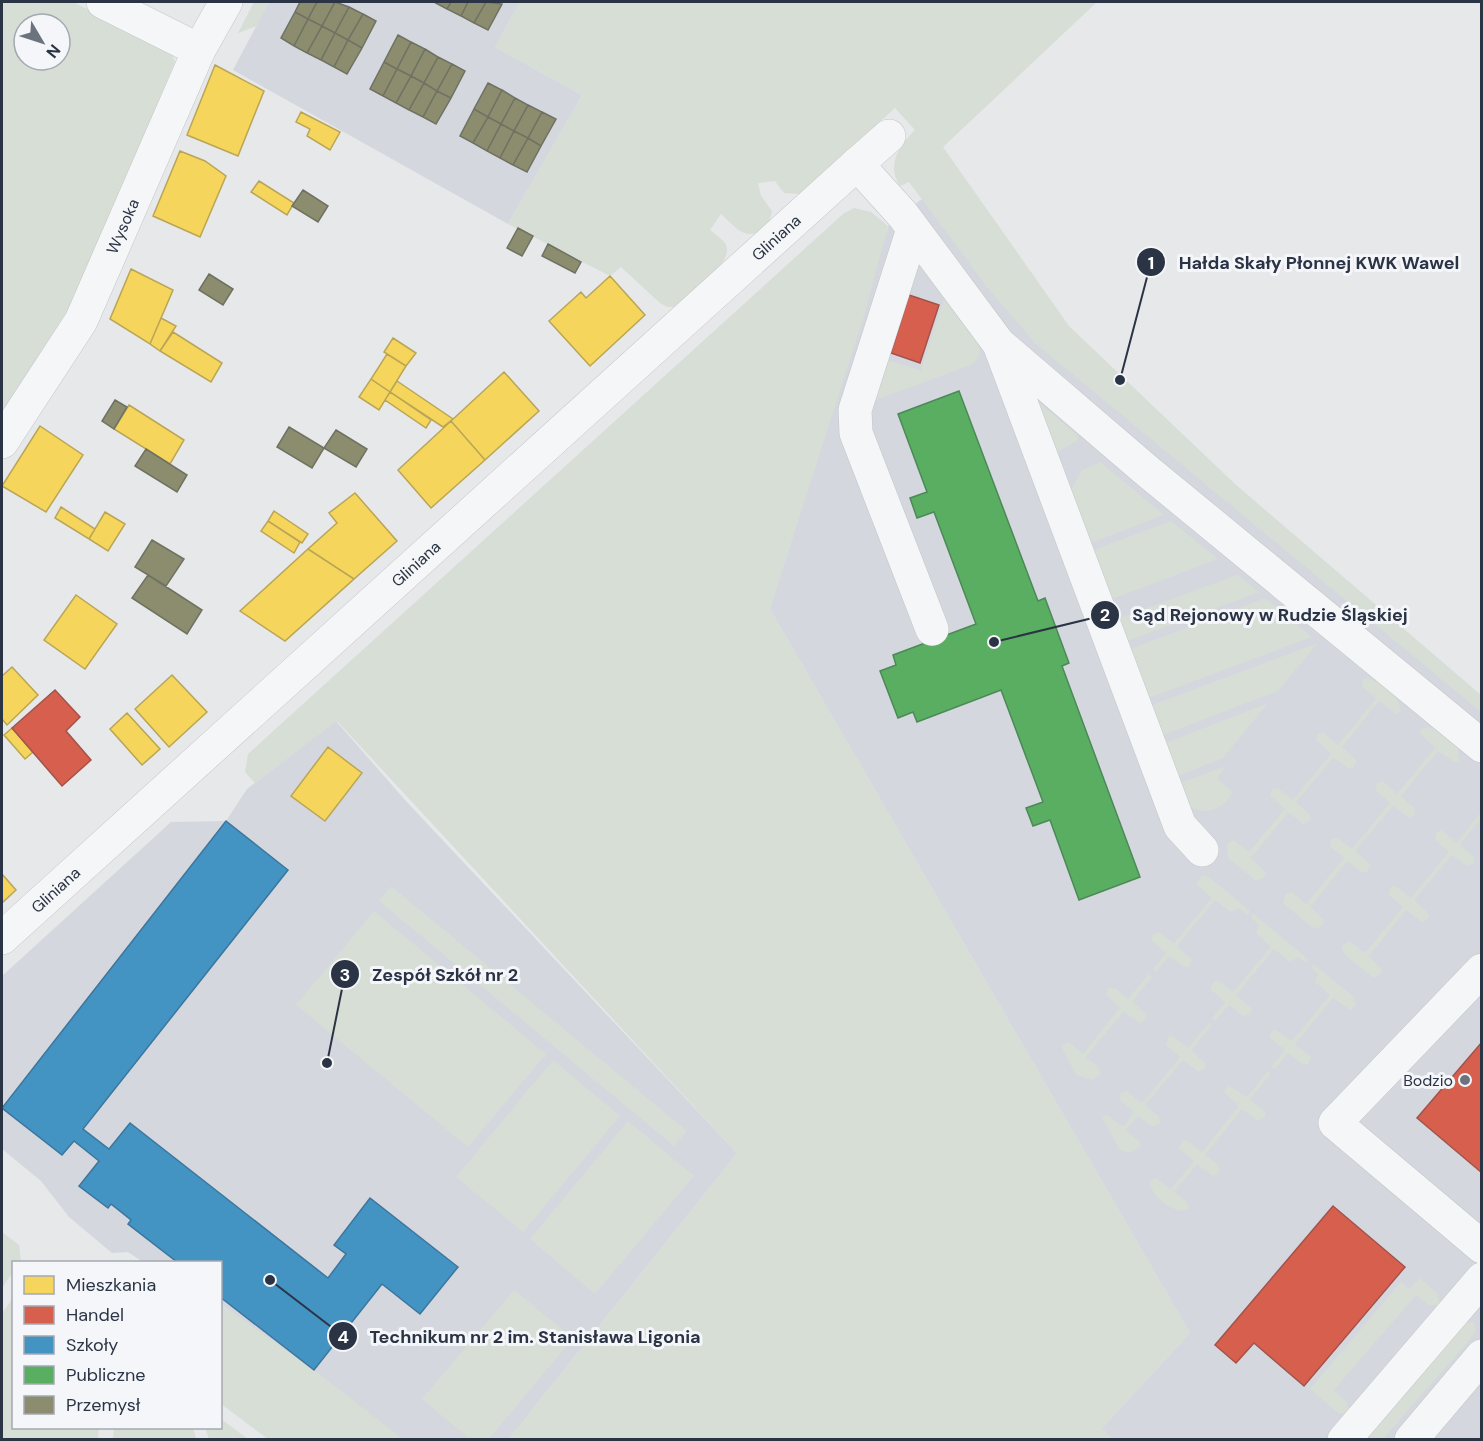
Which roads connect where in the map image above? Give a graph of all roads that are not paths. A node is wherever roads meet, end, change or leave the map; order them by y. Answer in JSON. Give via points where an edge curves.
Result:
{"nodes":[{"id":1,"x":103,"y":2,"type":"edge"},
{"id":2,"x":226,"y":2,"type":"edge"},
{"id":3,"x":199,"y":50,"type":"junction"},
{"id":4,"x":889,"y":136,"type":"dead end"},
{"id":5,"x":857,"y":164,"type":"junction"},
{"id":6,"x":913,"y":229,"type":"junction"},
{"id":7,"x":999,"y":345,"type":"junction"},
{"id":8,"x":2,"y":442,"type":"edge"},
{"id":9,"x":932,"y":629,"type":"dead end"},
{"id":10,"x":1482,"y":746,"type":"edge"},
{"id":11,"x":1202,"y":850,"type":"dead end"},
{"id":12,"x":2,"y":938,"type":"edge"},
{"id":13,"x":1482,"y":970,"type":"edge"},
{"id":14,"x":1482,"y":1247,"type":"edge"},
{"id":15,"x":1482,"y":1279,"type":"edge"},
{"id":16,"x":1482,"y":1356,"type":"edge"},
{"id":17,"x":1344,"y":1440,"type":"edge"},
{"id":18,"x":1411,"y":1440,"type":"edge"}],
"edges":[{"from":1,"to":3,"type":"street"},
{"from":2,"to":3,"type":"street","name":"Wysoka"},
{"from":3,"to":8,"type":"street","name":"Wysoka","via":[[81,321]]},
{"from":4,"to":5,"type":"street","name":"Gliniana"},
{"from":5,"to":6,"type":"street"},
{"from":5,"to":12,"type":"street","name":"Gliniana"},
{"from":6,"to":7,"type":"street"},
{"from":6,"to":9,"type":"street","via":[[855,410],[856,433]]},
{"from":7,"to":10,"type":"street"},
{"from":7,"to":11,"type":"street","via":[[1180,826]]},
{"from":13,"to":14,"type":"street","via":[[1335,1123]]},
{"from":15,"to":17,"type":"street"},
{"from":16,"to":18,"type":"street"}]}
